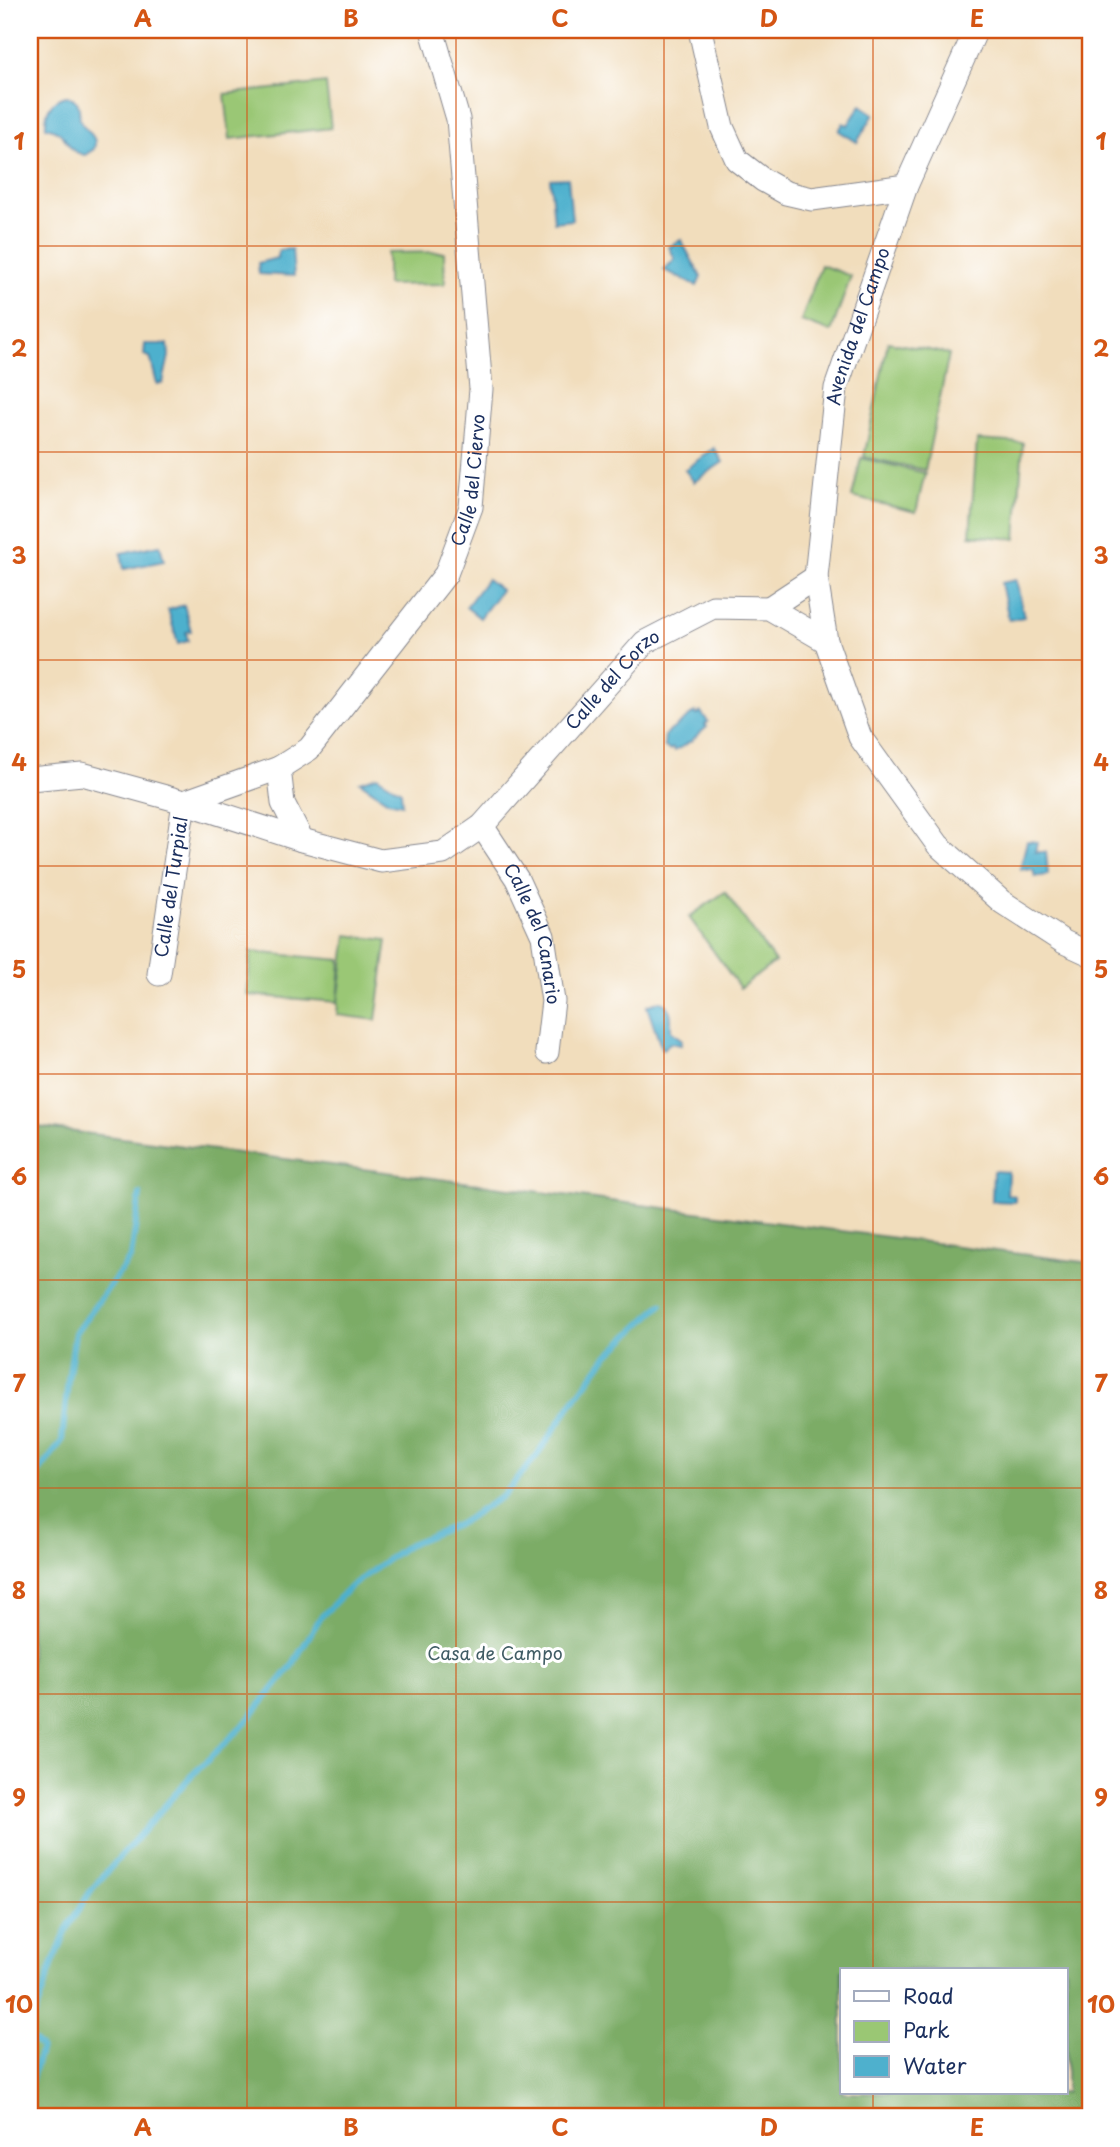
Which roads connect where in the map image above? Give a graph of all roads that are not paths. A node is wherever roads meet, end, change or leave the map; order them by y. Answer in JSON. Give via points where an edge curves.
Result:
{"nodes":[{"id":1,"x":432,"y":30,"type":"edge"},
{"id":2,"x":700,"y":30,"type":"edge"},
{"id":3,"x":976,"y":30,"type":"edge"},
{"id":4,"x":906,"y":186,"type":"junction"},
{"id":5,"x":816,"y":577,"type":"junction"},
{"id":6,"x":769,"y":608,"type":"junction"},
{"id":7,"x":826,"y":641,"type":"junction"},
{"id":8,"x":279,"y":768,"type":"junction"},
{"id":9,"x":30,"y":779,"type":"edge"},
{"id":10,"x":184,"y":802,"type":"junction"},
{"id":11,"x":482,"y":826,"type":"junction"},
{"id":12,"x":302,"y":840,"type":"junction"},
{"id":13,"x":1090,"y":954,"type":"edge"},
{"id":14,"x":159,"y":974,"type":"dead end"},
{"id":15,"x":547,"y":1052,"type":"dead end"}],
"edges":[{"from":1,"to":8,"type":"street","name":"Calle del Ciervo","via":[[458,119],[481,389],[471,507],[446,574],[309,749]]},
{"from":2,"to":4,"type":"street","via":[[722,127],[737,160],[763,180],[786,193],[812,199]]},
{"from":3,"to":4,"type":"street","name":"Avenida del Campo"},
{"from":4,"to":5,"type":"street","name":"Avenida del Campo","via":[[836,388]]},
{"from":5,"to":6,"type":"street"},
{"from":5,"to":7,"type":"street","name":"Avenida del Campo"},
{"from":6,"to":7,"type":"street","name":"Calle del Corzo"},
{"from":6,"to":11,"type":"street","name":"Calle del Corzo","via":[[713,607],[645,642]]},
{"from":7,"to":13,"type":"street","via":[[860,737],[938,845],[1002,902]]},
{"from":8,"to":10,"type":"street","name":"Calle del Ciervo"},
{"from":8,"to":12,"type":"street","via":[[283,803]]},
{"from":9,"to":10,"type":"street","name":"Calle del Corzo","via":[[82,774]]},
{"from":10,"to":12,"type":"street","name":"Calle del Corzo"},
{"from":10,"to":14,"type":"street","name":"Calle del Turpial"},
{"from":11,"to":12,"type":"street","name":"Calle del Corzo","via":[[443,853],[382,861]]},
{"from":11,"to":15,"type":"street","name":"Calle del Canario","via":[[517,879],[543,936],[553,1001]]}]}
